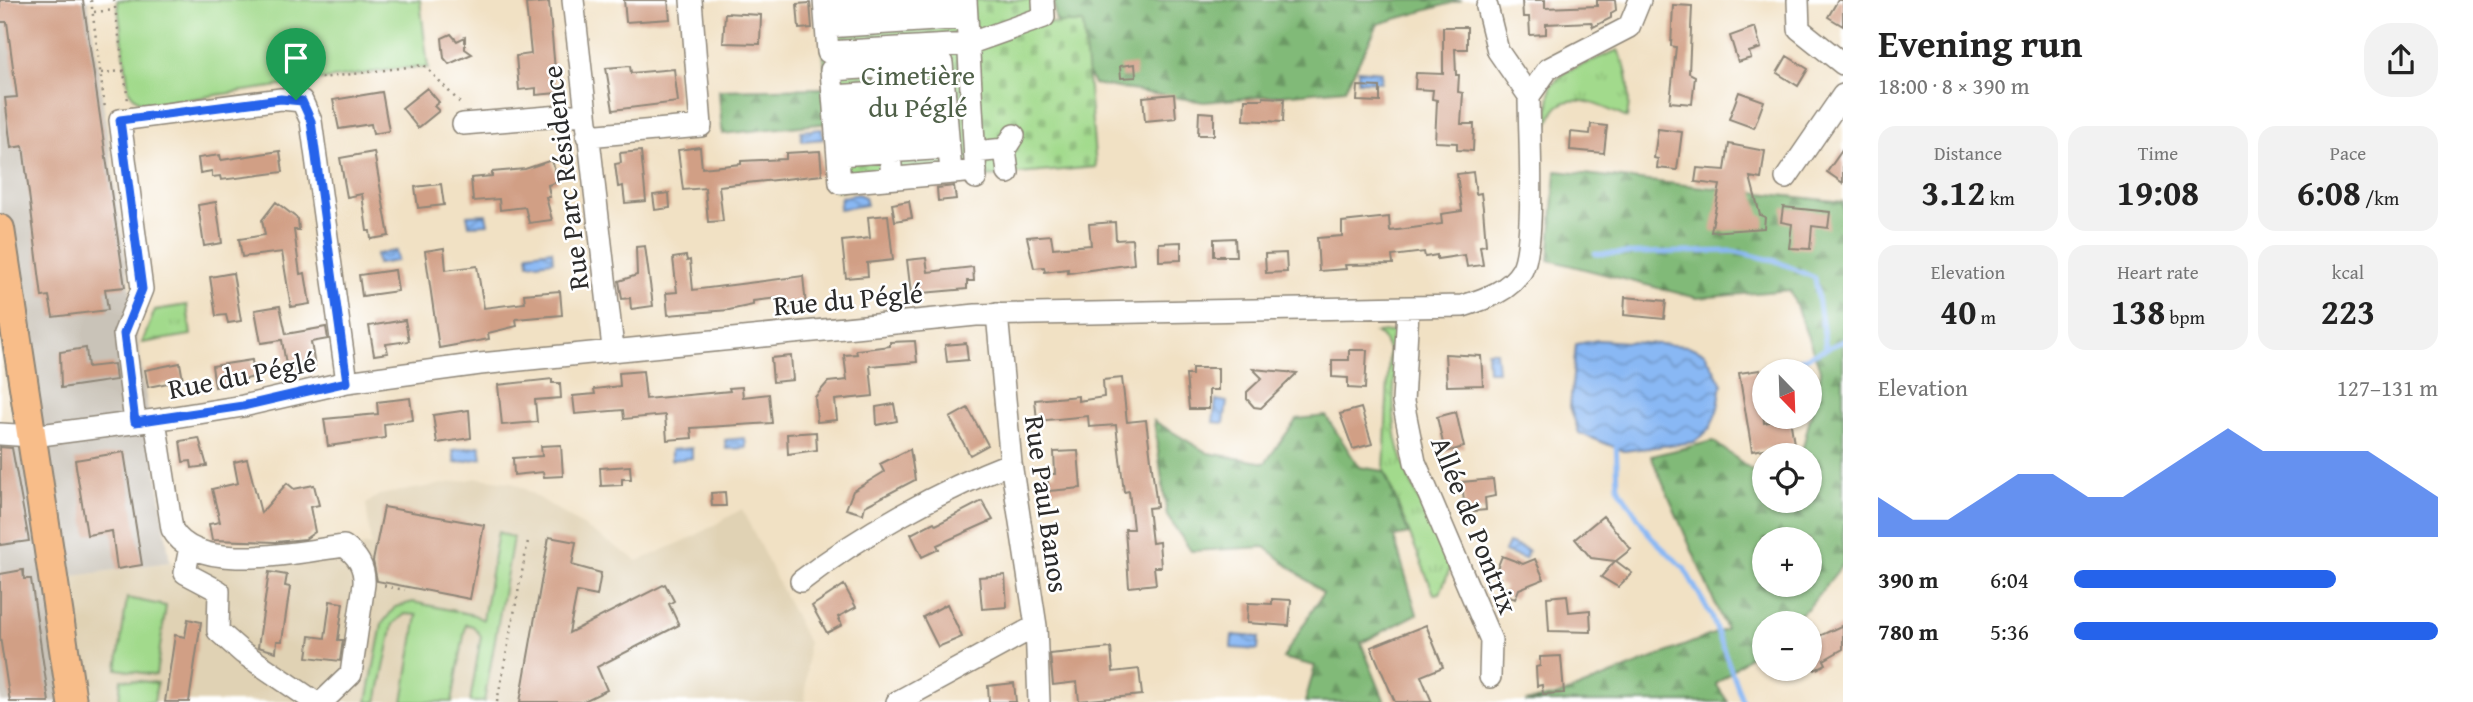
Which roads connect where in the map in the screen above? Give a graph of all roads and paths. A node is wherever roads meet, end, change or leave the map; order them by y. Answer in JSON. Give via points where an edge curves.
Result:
{"nodes":[{"id":1,"x":114,"y":0,"type":"edge"},
{"id":2,"x":573,"y":0,"type":"edge"},
{"id":3,"x":691,"y":0,"type":"edge"},
{"id":4,"x":1042,"y":0,"type":"edge"},
{"id":5,"x":1640,"y":0,"type":"edge"},
{"id":6,"x":1798,"y":0,"type":"edge"},
{"id":7,"x":963,"y":6,"type":"edge"},
{"id":8,"x":1487,"y":8,"type":"dead end"},
{"id":9,"x":893,"y":9,"type":"edge"},
{"id":10,"x":115,"y":10,"type":"junction"},
{"id":11,"x":93,"y":12,"type":"dead end"},
{"id":12,"x":825,"y":12,"type":"edge"},
{"id":13,"x":968,"y":44,"type":"junction"},
{"id":14,"x":895,"y":48,"type":"junction"},
{"id":15,"x":1843,"y":64,"type":"edge"},
{"id":16,"x":883,"y":67,"type":"junction"},
{"id":17,"x":124,"y":71,"type":"junction"},
{"id":18,"x":101,"y":73,"type":"dead end"},
{"id":19,"x":1843,"y":95,"type":"edge"},
{"id":20,"x":1529,"y":96,"type":"junction"},
{"id":21,"x":296,"y":100,"type":"junction"},
{"id":22,"x":946,"y":109,"type":"junction"},
{"id":23,"x":585,"y":114,"type":"junction"},
{"id":24,"x":125,"y":119,"type":"junction"},
{"id":25,"x":888,"y":122,"type":"junction"},
{"id":26,"x":471,"y":124,"type":"joint"},
{"id":27,"x":836,"y":126,"type":"junction"},
{"id":28,"x":587,"y":135,"type":"junction"},
{"id":29,"x":949,"y":149,"type":"junction"},
{"id":30,"x":976,"y":167,"type":"junction"},
{"id":31,"x":951,"y":173,"type":"junction"},
{"id":32,"x":1008,"y":173,"type":"dead end"},
{"id":33,"x":892,"y":178,"type":"junction"},
{"id":34,"x":1786,"y":178,"type":"dead end"},
{"id":35,"x":0,"y":229,"type":"edge"},
{"id":36,"x":1408,"y":309,"type":"junction"},
{"id":37,"x":997,"y":314,"type":"junction"},
{"id":38,"x":613,"y":348,"type":"junction"},
{"id":39,"x":347,"y":382,"type":"junction"},
{"id":40,"x":145,"y":421,"type":"junction"},
{"id":41,"x":0,"y":434,"type":"edge"},
{"id":42,"x":33,"y":436,"type":"junction"},
{"id":43,"x":1011,"y":463,"type":"junction"},
{"id":44,"x":528,"y":541,"type":"dead end"},
{"id":45,"x":190,"y":547,"type":"junction"},
{"id":46,"x":801,"y":581,"type":"dead end"},
{"id":47,"x":1036,"y":626,"type":"junction"},
{"id":48,"x":1490,"y":677,"type":"dead end"},
{"id":49,"x":72,"y":702,"type":"edge"},
{"id":50,"x":316,"y":702,"type":"edge"},
{"id":51,"x":322,"y":702,"type":"edge"},
{"id":52,"x":497,"y":702,"type":"edge"},
{"id":53,"x":897,"y":702,"type":"edge"},
{"id":54,"x":1039,"y":702,"type":"edge"}],
"edges":[{"from":1,"to":10,"type":"path"},
{"from":2,"to":23,"type":"street","name":"Rue Parc Résidence"},
{"from":3,"to":28,"type":"street","via":[[707,111],[701,126]]},
{"from":4,"to":13,"type":"street","via":[[1044,17]]},
{"from":5,"to":20,"type":"street","via":[[1629,27],[1548,69]]},
{"from":6,"to":15,"type":"street","via":[[1799,29]]},
{"from":7,"to":9,"type":"street"},
{"from":7,"to":13,"type":"street"},
{"from":8,"to":20,"type":"street","via":[[1498,51]]},
{"from":9,"to":12,"type":"street"},
{"from":9,"to":14,"type":"street"},
{"from":10,"to":11,"type":"path"},
{"from":10,"to":17,"type":"path"},
{"from":12,"to":14,"type":"street","via":[[828,52]]},
{"from":13,"to":14,"type":"street"},
{"from":13,"to":30,"type":"street"},
{"from":16,"to":22,"type":"street","via":[[942,63]]},
{"from":16,"to":25,"type":"street"},
{"from":16,"to":27,"type":"street","via":[[831,70]]},
{"from":17,"to":18,"type":"path"},
{"from":17,"to":24,"type":"path"},
{"from":19,"to":34,"type":"street"},
{"from":20,"to":36,"type":"street","name":"Rue du Péglé","via":[[1530,232],[1522,269],[1498,294],[1464,306]]},
{"from":21,"to":24,"type":"street"},
{"from":21,"to":26,"type":"path","via":[[313,79],[424,65]]},
{"from":21,"to":39,"type":"street","via":[[302,101],[311,121]]},
{"from":22,"to":25,"type":"street"},
{"from":22,"to":25,"type":"street"},
{"from":22,"to":29,"type":"street"},
{"from":23,"to":26,"type":"street"},
{"from":23,"to":28,"type":"street","name":"Rue Parc Résidence"},
{"from":24,"to":40,"type":"street","via":[[142,289],[124,334]]},
{"from":25,"to":27,"type":"street"},
{"from":25,"to":27,"type":"street"},
{"from":25,"to":29,"type":"street"},
{"from":25,"to":33,"type":"street"},
{"from":27,"to":33,"type":"street","via":[[840,183]]},
{"from":28,"to":38,"type":"street","name":"Rue Parc Résidence"},
{"from":29,"to":31,"type":"street"},
{"from":30,"to":31,"type":"street"},
{"from":30,"to":32,"type":"street","via":[[1010,142]]},
{"from":31,"to":33,"type":"street"},
{"from":35,"to":42,"type":"main road"},
{"from":36,"to":37,"type":"street","name":"Rue du Péglé"},
{"from":36,"to":48,"type":"street","name":"Allée de Pontrix","via":[[1403,402],[1415,462],[1491,640]]},
{"from":37,"to":38,"type":"street","name":"Rue du Péglé"},
{"from":37,"to":43,"type":"street","name":"Rue Paul Banos"},
{"from":38,"to":39,"type":"street","name":"Rue du Péglé"},
{"from":39,"to":40,"type":"street","name":"Rue du Péglé","via":[[243,406]]},
{"from":40,"to":42,"type":"street","name":"Rue du Péglé"},
{"from":40,"to":45,"type":"street","via":[[172,529],[179,541]]},
{"from":41,"to":42,"type":"street","name":"Rue du Péglé"},
{"from":42,"to":49,"type":"main road"},
{"from":43,"to":46,"type":"street","via":[[838,552]]},
{"from":43,"to":47,"type":"street","name":"Rue Paul Banos"},
{"from":44,"to":52,"type":"path"},
{"from":45,"to":50,"type":"street","via":[[185,573],[219,591],[218,631]]},
{"from":45,"to":51,"type":"street","via":[[241,558],[344,546],[360,561],[363,584],[351,674]]},
{"from":47,"to":53,"type":"street"},
{"from":47,"to":54,"type":"street","name":"Rue Paul Banos"}]}
